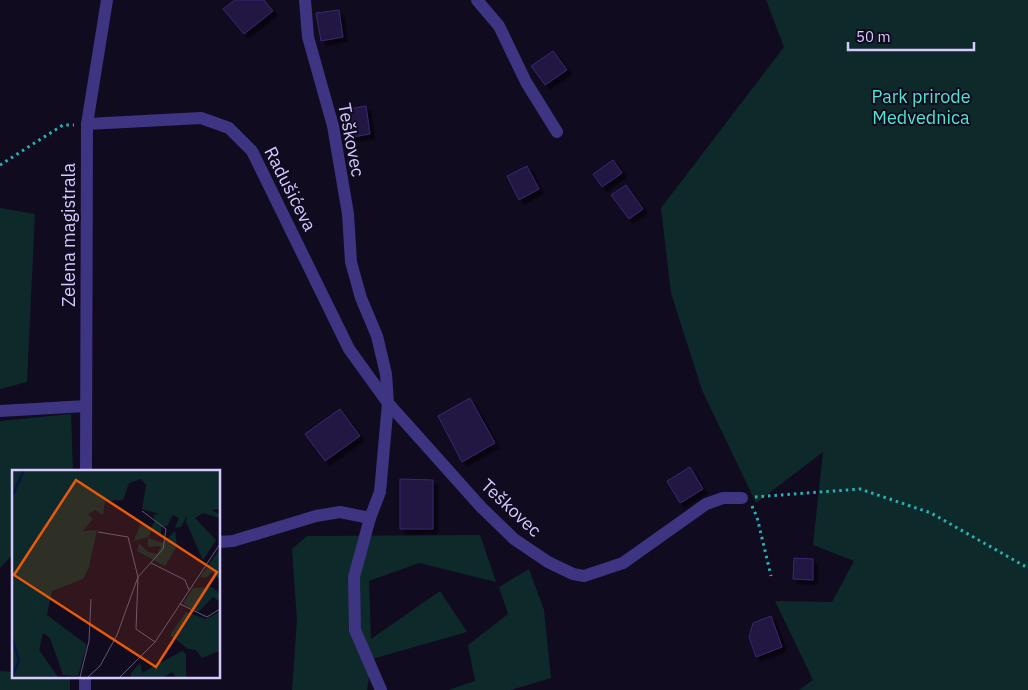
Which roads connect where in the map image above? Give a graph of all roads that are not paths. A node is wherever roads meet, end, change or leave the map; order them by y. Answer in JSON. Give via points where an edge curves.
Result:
{"nodes":[{"id":1,"x":107,"y":0,"type":"edge"},
{"id":2,"x":304,"y":0,"type":"edge"},
{"id":3,"x":476,"y":0,"type":"edge"},
{"id":4,"x":87,"y":124,"type":"junction"},
{"id":5,"x":557,"y":132,"type":"dead end"},
{"id":6,"x":388,"y":403,"type":"junction"},
{"id":7,"x":86,"y":406,"type":"junction"},
{"id":8,"x":0,"y":412,"type":"edge"},
{"id":9,"x":86,"y":470,"type":"edge"},
{"id":10,"x":742,"y":498,"type":"road end"},
{"id":11,"x":370,"y":518,"type":"junction"},
{"id":12,"x":220,"y":542,"type":"edge"},
{"id":13,"x":381,"y":690,"type":"edge"}],
"edges":[{"from":1,"to":4,"type":"street","name":"Zelena magistrala"},
{"from":2,"to":6,"type":"street","name":"Teškovec","via":[[308,37],[334,136],[348,214],[351,262],[361,298],[378,336]]},
{"from":3,"to":5,"type":"street","via":[[499,26],[526,82]]},
{"from":4,"to":6,"type":"street","name":"Radušićeva","via":[[201,118],[229,128],[252,151],[349,349]]},
{"from":4,"to":7,"type":"street","name":"Zelena magistrala"},
{"from":6,"to":10,"type":"street","name":"Teškovec","via":[[514,539],[573,574],[584,576],[623,563],[706,504],[723,498]]},
{"from":6,"to":11,"type":"street","name":"Teškovec","via":[[380,492]]},
{"from":7,"to":8,"type":"street"},
{"from":7,"to":9,"type":"street","name":"Zelena magistrala"},
{"from":11,"to":12,"type":"street","via":[[340,512]]},
{"from":11,"to":13,"type":"street","name":"Teškovec","via":[[354,578],[355,630]]}]}
